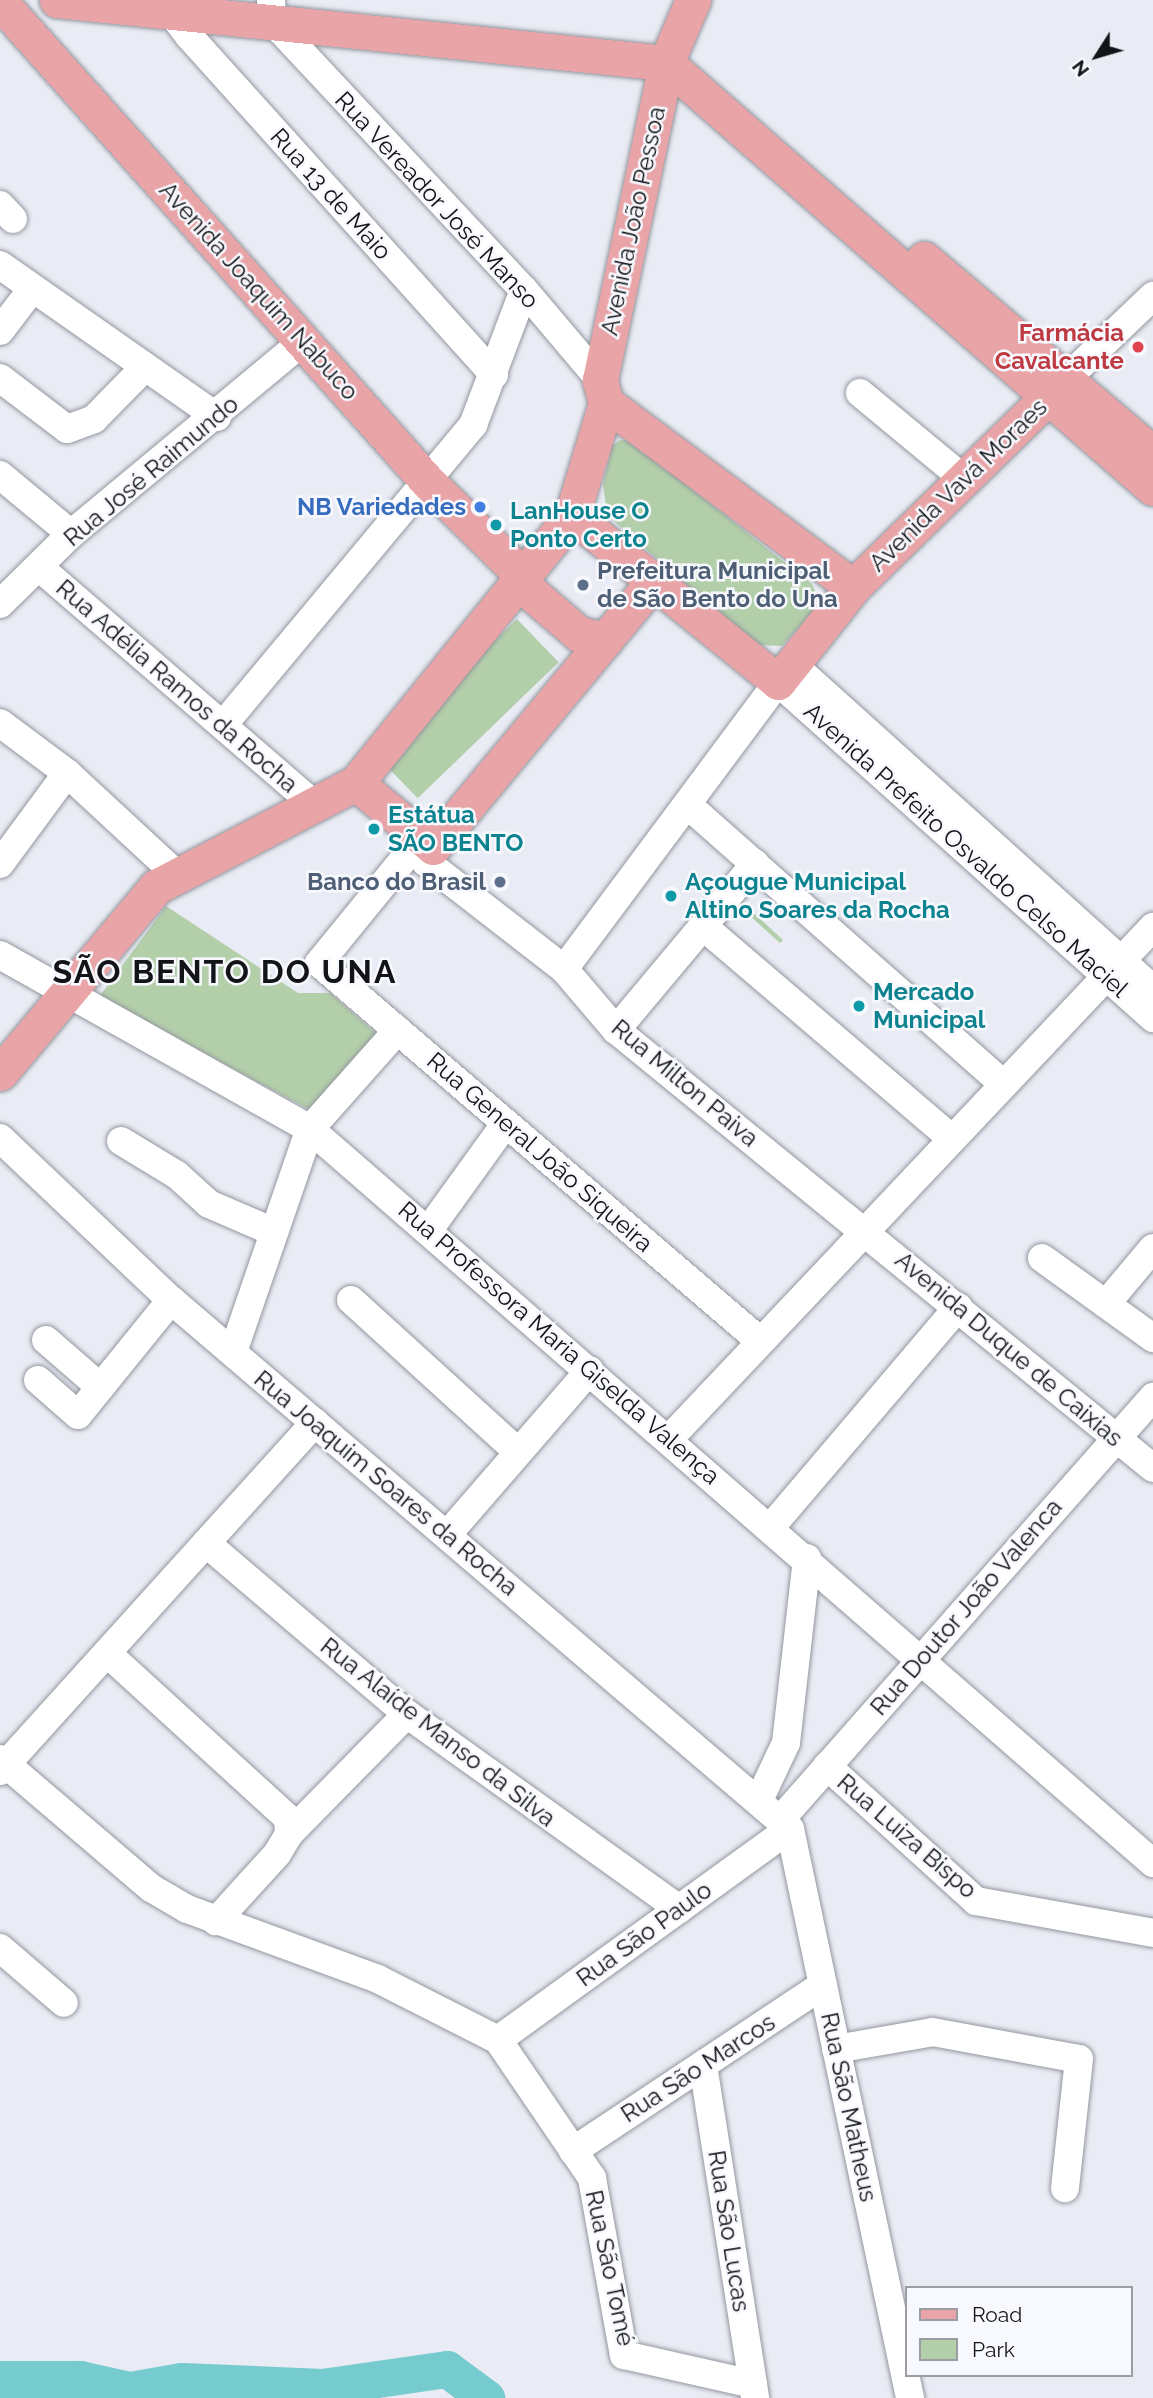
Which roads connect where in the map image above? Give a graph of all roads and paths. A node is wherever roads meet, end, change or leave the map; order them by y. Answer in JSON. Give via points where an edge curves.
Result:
{"nodes":[{"id":1,"x":57,"y":0,"type":"edge"},
{"id":2,"x":171,"y":6,"type":"edge"},
{"id":3,"x":272,"y":11,"type":"edge"},
{"id":4,"x":3,"y":13,"type":"edge"},
{"id":5,"x":687,"y":14,"type":"edge"},
{"id":6,"x":666,"y":63,"type":"junction"},
{"id":7,"x":0,"y":265,"type":"edge"},
{"id":8,"x":32,"y":289,"type":"junction"},
{"id":9,"x":524,"y":290,"type":"junction"},
{"id":10,"x":1153,"y":296,"type":"edge"},
{"id":11,"x":0,"y":331,"type":"edge"},
{"id":12,"x":305,"y":341,"type":"junction"},
{"id":13,"x":145,"y":366,"type":"junction"},
{"id":14,"x":494,"y":375,"type":"junction"},
{"id":15,"x":0,"y":377,"type":"edge"},
{"id":16,"x":1056,"y":389,"type":"junction"},
{"id":17,"x":603,"y":391,"type":"junction"},
{"id":18,"x":860,"y":393,"type":"dead end"},
{"id":19,"x":217,"y":417,"type":"junction"},
{"id":20,"x":1153,"y":454,"type":"edge"},
{"id":21,"x":0,"y":475,"type":"edge"},
{"id":22,"x":964,"y":479,"type":"junction"},
{"id":23,"x":427,"y":481,"type":"junction"},
{"id":24,"x":1153,"y":488,"type":"edge"},
{"id":25,"x":572,"y":515,"type":"junction"},
{"id":26,"x":71,"y":534,"type":"junction"},
{"id":27,"x":39,"y":567,"type":"junction"},
{"id":28,"x":651,"y":584,"type":"junction"},
{"id":29,"x":853,"y":587,"type":"junction"},
{"id":30,"x":512,"y":588,"type":"junction"},
{"id":31,"x":4,"y":593,"type":"edge"},
{"id":32,"x":604,"y":640,"type":"junction"},
{"id":33,"x":580,"y":669,"type":"junction"},
{"id":34,"x":786,"y":674,"type":"junction"},
{"id":35,"x":0,"y":723,"type":"edge"},
{"id":36,"x":223,"y":725,"type":"junction"},
{"id":37,"x":67,"y":773,"type":"junction"},
{"id":38,"x":356,"y":783,"type":"junction"},
{"id":39,"x":314,"y":804,"type":"junction"},
{"id":40,"x":690,"y":807,"type":"junction"},
{"id":41,"x":427,"y":842,"type":"junction"},
{"id":42,"x":0,"y":864,"type":"edge"},
{"id":43,"x":755,"y":864,"type":"junction"},
{"id":44,"x":176,"y":874,"type":"junction"},
{"id":45,"x":704,"y":927,"type":"junction"},
{"id":46,"x":1153,"y":927,"type":"edge"},
{"id":47,"x":0,"y":955,"type":"edge"},
{"id":48,"x":1113,"y":968,"type":"junction"},
{"id":49,"x":564,"y":969,"type":"junction"},
{"id":50,"x":1153,"y":989,"type":"edge"},
{"id":51,"x":63,"y":993,"type":"junction"},
{"id":52,"x":1153,"y":1018,"type":"edge"},
{"id":53,"x":398,"y":1030,"type":"junction"},
{"id":54,"x":616,"y":1030,"type":"junction"},
{"id":55,"x":0,"y":1073,"type":"edge"},
{"id":56,"x":1002,"y":1083,"type":"junction"},
{"id":57,"x":506,"y":1123,"type":"junction"},
{"id":58,"x":310,"y":1129,"type":"junction"},
{"id":59,"x":0,"y":1138,"type":"edge"},
{"id":60,"x":951,"y":1138,"type":"junction"},
{"id":61,"x":121,"y":1141,"type":"dead end"},
{"id":62,"x":866,"y":1230,"type":"junction"},
{"id":63,"x":428,"y":1231,"type":"junction"},
{"id":64,"x":274,"y":1233,"type":"junction"},
{"id":65,"x":1153,"y":1248,"type":"edge"},
{"id":66,"x":1042,"y":1258,"type":"dead end"},
{"id":67,"x":171,"y":1300,"type":"junction"},
{"id":68,"x":351,"y":1300,"type":"dead end"},
{"id":69,"x":1106,"y":1304,"type":"junction"},
{"id":70,"x":958,"y":1307,"type":"junction"},
{"id":71,"x":1153,"y":1338,"type":"edge"},
{"id":72,"x":46,"y":1340,"type":"dead end"},
{"id":73,"x":760,"y":1341,"type":"junction"},
{"id":74,"x":233,"y":1352,"type":"junction"},
{"id":75,"x":590,"y":1370,"type":"junction"},
{"id":76,"x":38,"y":1380,"type":"dead end"},
{"id":77,"x":100,"y":1387,"type":"junction"},
{"id":78,"x":1153,"y":1397,"type":"edge"},
{"id":79,"x":315,"y":1422,"type":"junction"},
{"id":80,"x":1115,"y":1437,"type":"junction"},
{"id":81,"x":669,"y":1439,"type":"junction"},
{"id":82,"x":518,"y":1452,"type":"junction"},
{"id":83,"x":1153,"y":1468,"type":"edge"},
{"id":84,"x":771,"y":1527,"type":"junction"},
{"id":85,"x":447,"y":1535,"type":"junction"},
{"id":86,"x":206,"y":1543,"type":"junction"},
{"id":87,"x":807,"y":1558,"type":"junction"},
{"id":88,"x":107,"y":1653,"type":"junction"},
{"id":89,"x":921,"y":1658,"type":"junction"},
{"id":90,"x":407,"y":1714,"type":"junction"},
{"id":91,"x":2,"y":1765,"type":"edge"},
{"id":92,"x":827,"y":1766,"type":"junction"},
{"id":93,"x":759,"y":1800,"type":"junction"},
{"id":94,"x":785,"y":1824,"type":"junction"},
{"id":95,"x":289,"y":1834,"type":"junction"},
{"id":96,"x":1153,"y":1863,"type":"edge"},
{"id":97,"x":679,"y":1909,"type":"junction"},
{"id":98,"x":216,"y":1921,"type":"junction"},
{"id":99,"x":1153,"y":1933,"type":"edge"},
{"id":100,"x":0,"y":1948,"type":"edge"},
{"id":101,"x":823,"y":1985,"type":"junction"},
{"id":102,"x":64,"y":2003,"type":"dead end"},
{"id":103,"x":498,"y":2040,"type":"junction"},
{"id":104,"x":836,"y":2049,"type":"junction"},
{"id":105,"x":703,"y":2065,"type":"junction"},
{"id":106,"x":573,"y":2151,"type":"junction"},
{"id":107,"x":1065,"y":2188,"type":"dead end"},
{"id":108,"x":904,"y":2370,"type":"edge"},
{"id":109,"x":906,"y":2377,"type":"edge"},
{"id":110,"x":754,"y":2391,"type":"edge"},
{"id":111,"x":910,"y":2398,"type":"edge"}],
"edges":[{"from":1,"to":2,"type":"main road"},
{"from":2,"to":3,"type":"main road"},
{"from":2,"to":14,"type":"street","name":"Rua 13 de Maio"},
{"from":3,"to":6,"type":"main road"},
{"from":3,"to":9,"type":"street","name":"Rua Vereador José Manso"},
{"from":4,"to":12,"type":"main road","name":"Avenida Joaquim Nabuco"},
{"from":5,"to":6,"type":"main road","name":"Avenida João Pessoa"},
{"from":5,"to":16,"type":"main road","via":[[688,59]]},
{"from":6,"to":16,"type":"main road"},
{"from":6,"to":17,"type":"main road","name":"Avenida João Pessoa"},
{"from":7,"to":8,"type":"street"},
{"from":8,"to":11,"type":"street"},
{"from":8,"to":13,"type":"street"},
{"from":9,"to":14,"type":"street"},
{"from":9,"to":17,"type":"street","name":"Rua Vereador José Manso"},
{"from":10,"to":16,"type":"street","name":"Avenida Vavá Moraes"},
{"from":12,"to":19,"type":"street","name":"Rua José Raimundo"},
{"from":12,"to":23,"type":"main road","name":"Avenida Joaquim Nabuco"},
{"from":13,"to":15,"type":"street","via":[[94,419],[67,429]]},
{"from":13,"to":19,"type":"street"},
{"from":14,"to":23,"type":"street","via":[[473,425]]},
{"from":16,"to":20,"type":"main road"},
{"from":16,"to":22,"type":"main road","name":"Avenida Vavá Moraes"},
{"from":16,"to":24,"type":"main road"},
{"from":17,"to":25,"type":"main road","name":"Avenida João Pessoa"},
{"from":17,"to":29,"type":"main road"},
{"from":18,"to":22,"type":"street"},
{"from":19,"to":26,"type":"street","name":"Rua José Raimundo"},
{"from":21,"to":26,"type":"street"},
{"from":22,"to":29,"type":"main road","name":"Avenida Vavá Moraes"},
{"from":23,"to":30,"type":"main road","name":"Avenida Joaquim Nabuco"},
{"from":23,"to":36,"type":"street"},
{"from":25,"to":28,"type":"main road"},
{"from":25,"to":30,"type":"main road"},
{"from":26,"to":27,"type":"street","name":"Rua José Raimundo"},
{"from":27,"to":31,"type":"street","name":"Rua José Raimundo"},
{"from":27,"to":36,"type":"street","name":"Rua Adélia Ramos da Rocha"},
{"from":28,"to":32,"type":"main road"},
{"from":28,"to":34,"type":"main road"},
{"from":29,"to":34,"type":"main road","name":"Avenida Vavá Moraes"},
{"from":30,"to":32,"type":"main road","name":"Avenida Joaquim Nabuco","via":[[529,591],[579,634]]},
{"from":30,"to":33,"type":"main road","via":[[522,602],[572,643]]},
{"from":30,"to":38,"type":"main road"},
{"from":32,"to":33,"type":"main road"},
{"from":33,"to":41,"type":"main road"},
{"from":34,"to":40,"type":"street"},
{"from":34,"to":48,"type":"street","name":"Avenida Prefeito Osvaldo Celso Maciel"},
{"from":35,"to":37,"type":"street"},
{"from":36,"to":39,"type":"street","name":"Rua Adélia Ramos da Rocha"},
{"from":37,"to":42,"type":"street"},
{"from":37,"to":44,"type":"street"},
{"from":38,"to":39,"type":"main road"},
{"from":38,"to":41,"type":"main road"},
{"from":39,"to":44,"type":"main road"},
{"from":40,"to":43,"type":"street"},
{"from":40,"to":49,"type":"street"},
{"from":41,"to":49,"type":"street","name":"Rua Milton Paiva","via":[[426,862]]},
{"from":41,"to":53,"type":"street","name":"Rua General João Siqueira","via":[[320,963]]},
{"from":43,"to":45,"type":"street"},
{"from":43,"to":56,"type":"street"},
{"from":44,"to":51,"type":"main road","via":[[139,901]]},
{"from":45,"to":54,"type":"street"},
{"from":45,"to":60,"type":"street"},
{"from":46,"to":48,"type":"street"},
{"from":47,"to":51,"type":"street","name":"Rua Professora Maria Giselda Valença"},
{"from":48,"to":50,"type":"street","name":"Avenida Prefeito Osvaldo Celso Maciel"},
{"from":48,"to":52,"type":"street","name":"Avenida Prefeito Osvaldo Celso Maciel"},
{"from":48,"to":56,"type":"street"},
{"from":49,"to":54,"type":"street","name":"Rua Milton Paiva"},
{"from":51,"to":55,"type":"main road"},
{"from":51,"to":58,"type":"street","name":"Rua Professora Maria Giselda Valença"},
{"from":53,"to":57,"type":"street","name":"Rua General João Siqueira"},
{"from":53,"to":58,"type":"street"},
{"from":54,"to":62,"type":"street","name":"Rua Milton Paiva"},
{"from":56,"to":60,"type":"street"},
{"from":57,"to":63,"type":"street"},
{"from":57,"to":73,"type":"street","name":"Rua General João Siqueira"},
{"from":58,"to":63,"type":"street","name":"Rua Professora Maria Giselda Valença"},
{"from":58,"to":64,"type":"street"},
{"from":59,"to":67,"type":"street","name":"Rua Joaquim Soares da Rocha"},
{"from":60,"to":62,"type":"street"},
{"from":61,"to":64,"type":"street","via":[[183,1180],[209,1204]]},
{"from":62,"to":70,"type":"street","name":"Avenida Duque de Caixias"},
{"from":62,"to":73,"type":"street"},
{"from":63,"to":75,"type":"street","name":"Rua Professora Maria Giselda Valença"},
{"from":64,"to":74,"type":"street"},
{"from":65,"to":69,"type":"street"},
{"from":66,"to":69,"type":"street"},
{"from":67,"to":74,"type":"street","name":"Rua Joaquim Soares da Rocha"},
{"from":67,"to":77,"type":"street"},
{"from":68,"to":82,"type":"street"},
{"from":69,"to":71,"type":"street"},
{"from":70,"to":80,"type":"street","name":"Avenida Duque de Caixias"},
{"from":70,"to":84,"type":"street"},
{"from":72,"to":77,"type":"street"},
{"from":73,"to":81,"type":"street"},
{"from":74,"to":79,"type":"street","name":"Rua Joaquim Soares da Rocha"},
{"from":75,"to":81,"type":"street","name":"Rua Professora Maria Giselda Valença"},
{"from":75,"to":82,"type":"street"},
{"from":76,"to":77,"type":"street","via":[[78,1415]]},
{"from":78,"to":80,"type":"street","name":"Rua Doutor João Valenca"},
{"from":79,"to":85,"type":"street","name":"Rua Joaquim Soares da Rocha"},
{"from":79,"to":86,"type":"street"},
{"from":80,"to":83,"type":"street","name":"Avenida Duque de Caixias"},
{"from":80,"to":89,"type":"street","name":"Rua Doutor João Valenca"},
{"from":81,"to":84,"type":"street","name":"Rua Professora Maria Giselda Valença"},
{"from":82,"to":85,"type":"street"},
{"from":84,"to":87,"type":"street","name":"Rua Professora Maria Giselda Valença"},
{"from":85,"to":93,"type":"street","name":"Rua Joaquim Soares da Rocha"},
{"from":86,"to":88,"type":"street"},
{"from":86,"to":90,"type":"street","name":"Rua Alaíde Manso da Silva"},
{"from":87,"to":89,"type":"street","name":"Rua Professora Maria Giselda Valença"},
{"from":87,"to":93,"type":"street","via":[[786,1743]]},
{"from":88,"to":91,"type":"street"},
{"from":88,"to":95,"type":"street","via":[[279,1806]]},
{"from":89,"to":92,"type":"street","name":"Rua Doutor João Valenca"},
{"from":89,"to":96,"type":"street","name":"Rua Professora Maria Giselda Valença"},
{"from":90,"to":95,"type":"street"},
{"from":90,"to":97,"type":"street","name":"Rua Alaíde Manso da Silva"},
{"from":91,"to":98,"type":"street","via":[[151,1888]]},
{"from":92,"to":94,"type":"street","name":"Rua Doutor João Valenca"},
{"from":92,"to":99,"type":"street","name":"Rua Luiza Bispo","via":[[976,1901]]},
{"from":93,"to":94,"type":"street","name":"Rua Joaquim Soares da Rocha"},
{"from":94,"to":97,"type":"street","name":"Rua São Paulo"},
{"from":94,"to":101,"type":"street","name":"Rua São Matheus"},
{"from":95,"to":98,"type":"street"},
{"from":97,"to":103,"type":"street","name":"Rua São Paulo"},
{"from":98,"to":103,"type":"street","via":[[378,1979]]},
{"from":100,"to":102,"type":"street"},
{"from":101,"to":104,"type":"street","name":"Rua São Matheus"},
{"from":101,"to":105,"type":"street","name":"Rua São Marcos"},
{"from":103,"to":106,"type":"street","name":"Rua São Tomé"},
{"from":104,"to":107,"type":"street","via":[[933,2032],[1079,2059]]},
{"from":104,"to":108,"type":"street","name":"Rua São Matheus"},
{"from":105,"to":106,"type":"street","name":"Rua São Marcos"},
{"from":105,"to":110,"type":"street","name":"Rua São Lucas"},
{"from":106,"to":110,"type":"street","name":"Rua São Tomé","via":[[592,2178],[624,2355]]},
{"from":109,"to":111,"type":"street","name":"Rua São Matheus"}]}
